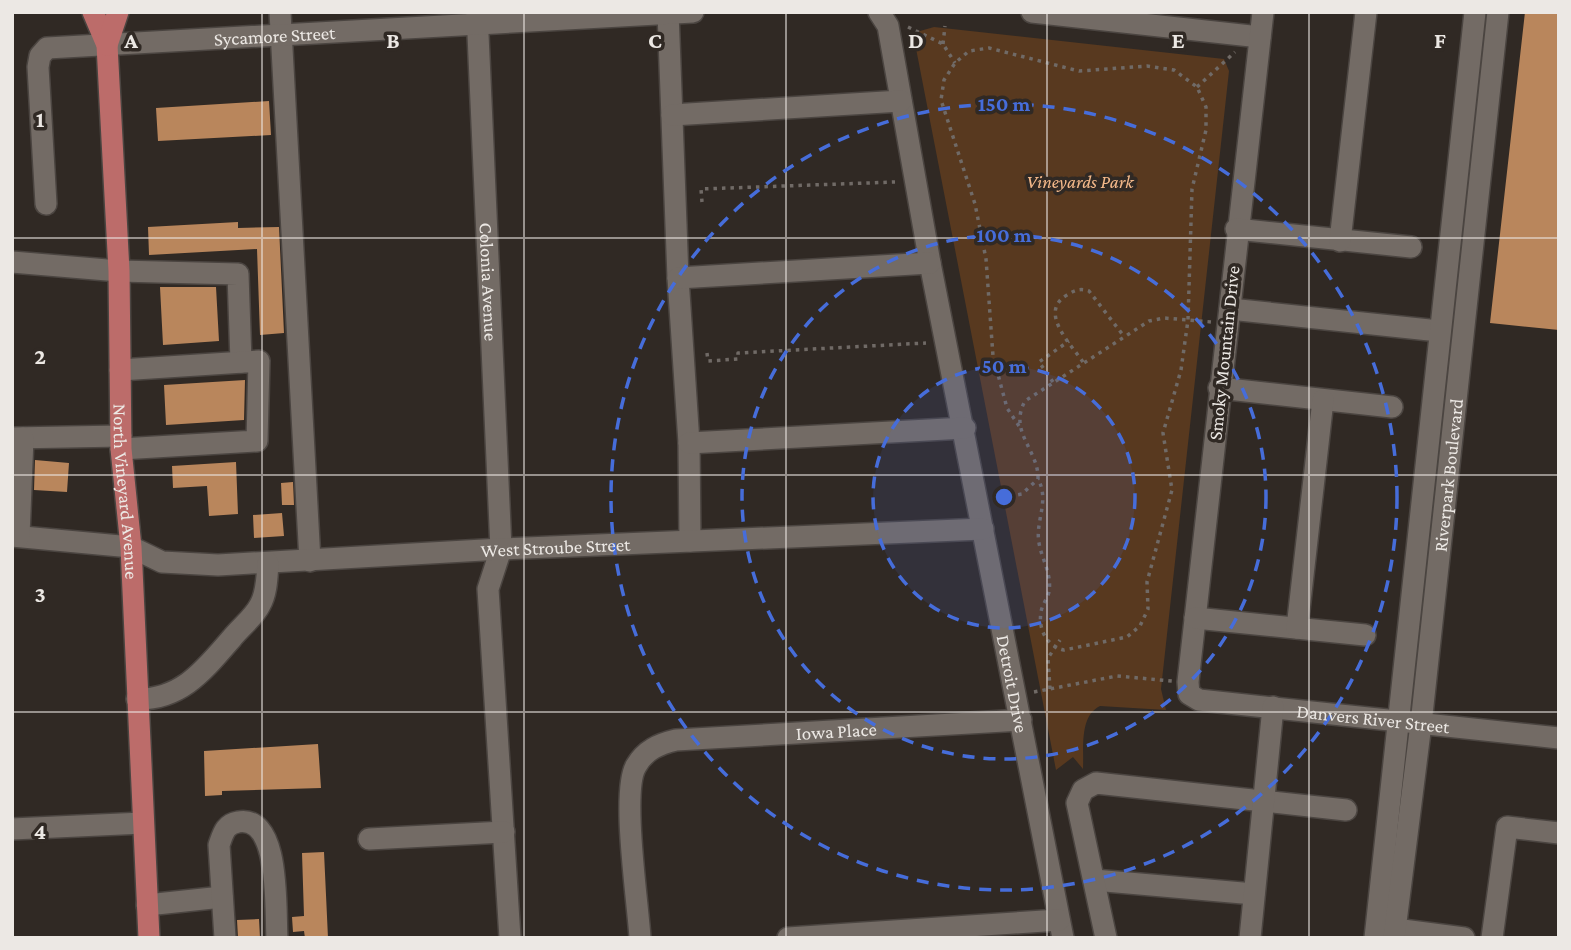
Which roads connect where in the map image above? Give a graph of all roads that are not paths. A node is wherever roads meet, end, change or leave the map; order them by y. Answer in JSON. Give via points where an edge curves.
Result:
{"nodes":[{"id":1,"x":93,"y":12,"type":"edge"},
{"id":2,"x":118,"y":12,"type":"edge"},
{"id":3,"x":694,"y":12,"type":"edge"},
{"id":4,"x":1032,"y":12,"type":"edge"},
{"id":5,"x":1263,"y":12,"type":"edge"},
{"id":6,"x":1366,"y":12,"type":"edge"},
{"id":7,"x":1475,"y":12,"type":"edge"},
{"id":8,"x":1497,"y":12,"type":"edge"},
{"id":9,"x":669,"y":13,"type":"edge"},
{"id":10,"x":477,"y":18,"type":"edge"},
{"id":11,"x":884,"y":19,"type":"edge"},
{"id":12,"x":281,"y":23,"type":"edge"},
{"id":13,"x":1261,"y":37,"type":"junction"},
{"id":14,"x":107,"y":45,"type":"junction"},
{"id":15,"x":901,"y":101,"type":"junction"},
{"id":16,"x":672,"y":115,"type":"junction"},
{"id":17,"x":46,"y":204,"type":"dead end"},
{"id":18,"x":1236,"y":229,"type":"junction"},
{"id":19,"x":1340,"y":241,"type":"junction"},
{"id":20,"x":1411,"y":247,"type":"dead end"},
{"id":21,"x":12,"y":262,"type":"edge"},
{"id":22,"x":930,"y":263,"type":"junction"},
{"id":23,"x":119,"y":271,"type":"junction"},
{"id":24,"x":678,"y":278,"type":"junction"},
{"id":25,"x":1229,"y":316,"type":"junction"},
{"id":26,"x":1439,"y":331,"type":"junction"},
{"id":27,"x":242,"y":362,"type":"junction"},
{"id":28,"x":120,"y":370,"type":"junction"},
{"id":29,"x":1219,"y":388,"type":"junction"},
{"id":30,"x":1323,"y":400,"type":"junction"},
{"id":31,"x":1392,"y":407,"type":"dead end"},
{"id":32,"x":965,"y":428,"type":"junction"},
{"id":33,"x":18,"y":438,"type":"edge"},
{"id":34,"x":121,"y":443,"type":"junction"},
{"id":35,"x":689,"y":443,"type":"junction"},
{"id":36,"x":983,"y":529,"type":"junction"},
{"id":37,"x":16,"y":536,"type":"edge"},
{"id":38,"x":690,"y":541,"type":"junction"},
{"id":39,"x":131,"y":547,"type":"junction"},
{"id":40,"x":501,"y":549,"type":"junction"},
{"id":41,"x":310,"y":561,"type":"junction"},
{"id":42,"x":268,"y":563,"type":"junction"},
{"id":43,"x":1195,"y":618,"type":"junction"},
{"id":44,"x":1297,"y":628,"type":"junction"},
{"id":45,"x":1365,"y":635,"type":"dead end"},
{"id":46,"x":1189,"y":688,"type":"joint"},
{"id":47,"x":137,"y":699,"type":"junction"},
{"id":48,"x":1273,"y":707,"type":"junction"},
{"id":49,"x":1021,"y":720,"type":"junction"},
{"id":50,"x":1398,"y":722,"type":"junction"},
{"id":51,"x":1421,"y":724,"type":"junction"},
{"id":52,"x":1559,"y":738,"type":"edge"},
{"id":53,"x":1263,"y":800,"type":"junction"},
{"id":54,"x":1346,"y":810,"type":"dead end"},
{"id":55,"x":143,"y":823,"type":"junction"},
{"id":56,"x":12,"y":829,"type":"edge"},
{"id":57,"x":504,"y":832,"type":"junction"},
{"id":58,"x":1559,"y":833,"type":"edge"},
{"id":59,"x":369,"y":839,"type":"dead end"},
{"id":60,"x":1094,"y":880,"type":"junction"},
{"id":61,"x":1254,"y":894,"type":"junction"},
{"id":62,"x":222,"y":897,"type":"junction"},
{"id":63,"x":147,"y":905,"type":"junction"},
{"id":64,"x":1061,"y":929,"type":"edge"},
{"id":65,"x":1395,"y":933,"type":"edge"},
{"id":66,"x":149,"y":938,"type":"edge"},
{"id":67,"x":225,"y":938,"type":"edge"},
{"id":68,"x":277,"y":938,"type":"edge"},
{"id":69,"x":510,"y":938,"type":"edge"},
{"id":70,"x":640,"y":938,"type":"edge"},
{"id":71,"x":788,"y":938,"type":"edge"},
{"id":72,"x":1106,"y":938,"type":"edge"},
{"id":73,"x":1250,"y":938,"type":"edge"},
{"id":74,"x":1375,"y":938,"type":"edge"},
{"id":75,"x":1464,"y":938,"type":"edge"},
{"id":76,"x":1492,"y":938,"type":"edge"}],
"edges":[{"from":1,"to":14,"type":"main road","name":"North Vineyard Avenue"},
{"from":2,"to":14,"type":"main road","name":"North Vineyard Avenue"},
{"from":3,"to":9,"type":"street","name":"Sycamore Street"},
{"from":4,"to":13,"type":"street"},
{"from":5,"to":13,"type":"street","name":"Smoky Mountain Drive"},
{"from":6,"to":19,"type":"street"},
{"from":7,"to":26,"type":"street","name":"Riverpark Boulevard"},
{"from":8,"to":51,"type":"street","name":"Riverpark Boulevard"},
{"from":9,"to":10,"type":"street","name":"Sycamore Street"},
{"from":9,"to":16,"type":"street"},
{"from":10,"to":12,"type":"street","name":"Sycamore Street"},
{"from":10,"to":40,"type":"street","name":"Colonia Avenue"},
{"from":11,"to":15,"type":"street","name":"Detroit Drive"},
{"from":12,"to":14,"type":"street","name":"Sycamore Street"},
{"from":12,"to":41,"type":"street"},
{"from":13,"to":18,"type":"street","name":"Smoky Mountain Drive"},
{"from":14,"to":17,"type":"street","name":"Sycamore Street","via":[[47,48],[40,56]]},
{"from":14,"to":23,"type":"main road","name":"North Vineyard Avenue"},
{"from":15,"to":16,"type":"street"},
{"from":15,"to":22,"type":"street","name":"Detroit Drive"},
{"from":16,"to":24,"type":"street"},
{"from":18,"to":19,"type":"street"},
{"from":18,"to":25,"type":"street","name":"Smoky Mountain Drive"},
{"from":19,"to":20,"type":"street"},
{"from":21,"to":23,"type":"street"},
{"from":22,"to":24,"type":"street"},
{"from":22,"to":32,"type":"street","name":"Detroit Drive"},
{"from":23,"to":27,"type":"street","via":[[238,274]]},
{"from":23,"to":28,"type":"main road","name":"North Vineyard Avenue"},
{"from":24,"to":35,"type":"street"},
{"from":25,"to":26,"type":"street"},
{"from":25,"to":29,"type":"street","name":"Smoky Mountain Drive"},
{"from":26,"to":50,"type":"street","name":"Riverpark Boulevard"},
{"from":27,"to":28,"type":"street"},
{"from":27,"to":34,"type":"street","via":[[259,361],[257,441]]},
{"from":28,"to":34,"type":"main road","name":"North Vineyard Avenue"},
{"from":29,"to":30,"type":"street"},
{"from":29,"to":43,"type":"street","name":"Smoky Mountain Drive"},
{"from":30,"to":31,"type":"street"},
{"from":30,"to":44,"type":"street"},
{"from":32,"to":35,"type":"street"},
{"from":32,"to":36,"type":"street","name":"Detroit Drive"},
{"from":33,"to":34,"type":"street"},
{"from":33,"to":37,"type":"street"},
{"from":34,"to":39,"type":"main road","name":"North Vineyard Avenue"},
{"from":35,"to":38,"type":"street"},
{"from":36,"to":38,"type":"street","name":"West Stroube Street"},
{"from":36,"to":49,"type":"street","name":"Detroit Drive"},
{"from":37,"to":39,"type":"street"},
{"from":38,"to":40,"type":"street","name":"West Stroube Street"},
{"from":39,"to":42,"type":"street","name":"West Stroube Street","via":[[162,562]]},
{"from":39,"to":47,"type":"main road","name":"North Vineyard Avenue"},
{"from":40,"to":41,"type":"street","name":"West Stroube Street"},
{"from":40,"to":57,"type":"street","via":[[488,589]]},
{"from":41,"to":42,"type":"street","name":"West Stroube Street"},
{"from":42,"to":47,"type":"street","via":[[261,605],[203,671],[172,694]]},
{"from":43,"to":44,"type":"street"},
{"from":43,"to":46,"type":"street","name":"Smoky Mountain Drive"},
{"from":44,"to":45,"type":"street"},
{"from":46,"to":48,"type":"street","name":"Danvers River Street","via":[[1199,700]]},
{"from":47,"to":55,"type":"main road","name":"North Vineyard Avenue"},
{"from":48,"to":50,"type":"street","name":"Danvers River Street"},
{"from":48,"to":53,"type":"street"},
{"from":49,"to":64,"type":"street","name":"Detroit Drive"},
{"from":49,"to":70,"type":"street","name":"Iowa Place","via":[[676,740],[654,748],[636,764],[628,795]]},
{"from":50,"to":51,"type":"street","name":"Danvers River Street"},
{"from":50,"to":74,"type":"street","name":"Riverpark Boulevard"},
{"from":51,"to":52,"type":"street","name":"Danvers River Street"},
{"from":51,"to":65,"type":"street","name":"Riverpark Boulevard"},
{"from":53,"to":54,"type":"street"},
{"from":53,"to":60,"type":"street","via":[[1096,783],[1083,790],[1077,803]]},
{"from":53,"to":61,"type":"street"},
{"from":55,"to":56,"type":"street"},
{"from":55,"to":63,"type":"main road","name":"North Vineyard Avenue"},
{"from":57,"to":59,"type":"street"},
{"from":57,"to":69,"type":"street"},
{"from":58,"to":76,"type":"street","via":[[1507,827]]},
{"from":60,"to":61,"type":"street"},
{"from":60,"to":72,"type":"street"},
{"from":61,"to":73,"type":"street"},
{"from":62,"to":63,"type":"street"},
{"from":62,"to":67,"type":"street"},
{"from":62,"to":68,"type":"street","via":[[218,857],[223,831],[232,823],[248,820],[261,827],[269,841]]},
{"from":63,"to":66,"type":"main road","name":"North Vineyard Avenue"},
{"from":64,"to":71,"type":"street"},
{"from":65,"to":75,"type":"street"}]}
